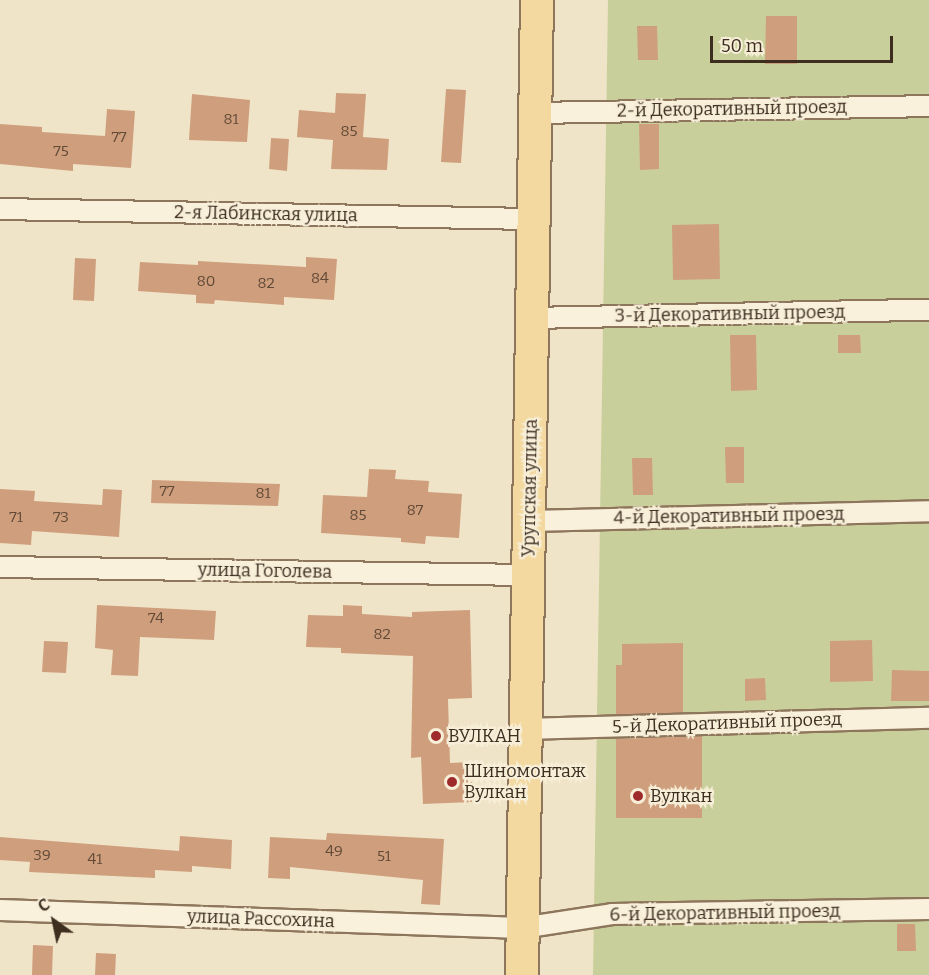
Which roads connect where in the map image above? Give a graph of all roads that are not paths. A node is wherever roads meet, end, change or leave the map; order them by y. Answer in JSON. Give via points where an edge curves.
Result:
{"nodes":[{"id":1,"x":537,"y":0,"type":"edge"},
{"id":2,"x":929,"y":106,"type":"edge"},
{"id":3,"x":534,"y":113,"type":"junction"},
{"id":4,"x":0,"y":209,"type":"edge"},
{"id":5,"x":532,"y":219,"type":"junction"},
{"id":6,"x":929,"y":310,"type":"edge"},
{"id":7,"x":531,"y":318,"type":"junction"},
{"id":8,"x":929,"y":511,"type":"edge"},
{"id":9,"x":530,"y":521,"type":"junction"},
{"id":10,"x":0,"y":567,"type":"edge"},
{"id":11,"x":529,"y":575,"type":"junction"},
{"id":12,"x":929,"y":718,"type":"edge"},
{"id":13,"x":525,"y":729,"type":"junction"},
{"id":14,"x":929,"y":909,"type":"edge"},
{"id":15,"x":0,"y":910,"type":"edge"},
{"id":16,"x":522,"y":927,"type":"junction"},
{"id":17,"x":522,"y":975,"type":"edge"}],
"edges":[{"from":1,"to":3,"type":"main road","name":"Урупская улица"},
{"from":2,"to":3,"type":"street","name":"2-й Декоративный проезд"},
{"from":3,"to":5,"type":"main road","name":"Урупская улица"},
{"from":4,"to":5,"type":"street","name":"2-я Лабинская улица"},
{"from":5,"to":7,"type":"main road","name":"Урупская улица"},
{"from":6,"to":7,"type":"street","name":"3-й Декоративный проезд"},
{"from":7,"to":9,"type":"main road","name":"Урупская улица"},
{"from":8,"to":9,"type":"street","name":"4-й Декоративный проезд"},
{"from":9,"to":11,"type":"main road","name":"Урупская улица"},
{"from":10,"to":11,"type":"street","name":"улица Гоголева"},
{"from":11,"to":13,"type":"main road","name":"Урупская улица"},
{"from":12,"to":13,"type":"street","name":"5-й Декоративный проезд"},
{"from":13,"to":16,"type":"main road","name":"Урупская улица"},
{"from":14,"to":16,"type":"street","name":"6-й Декоративный проезд","via":[[612,914]]},
{"from":15,"to":16,"type":"street","name":"улица Рассохина"},
{"from":16,"to":17,"type":"main road","name":"Урупская улица"}]}
